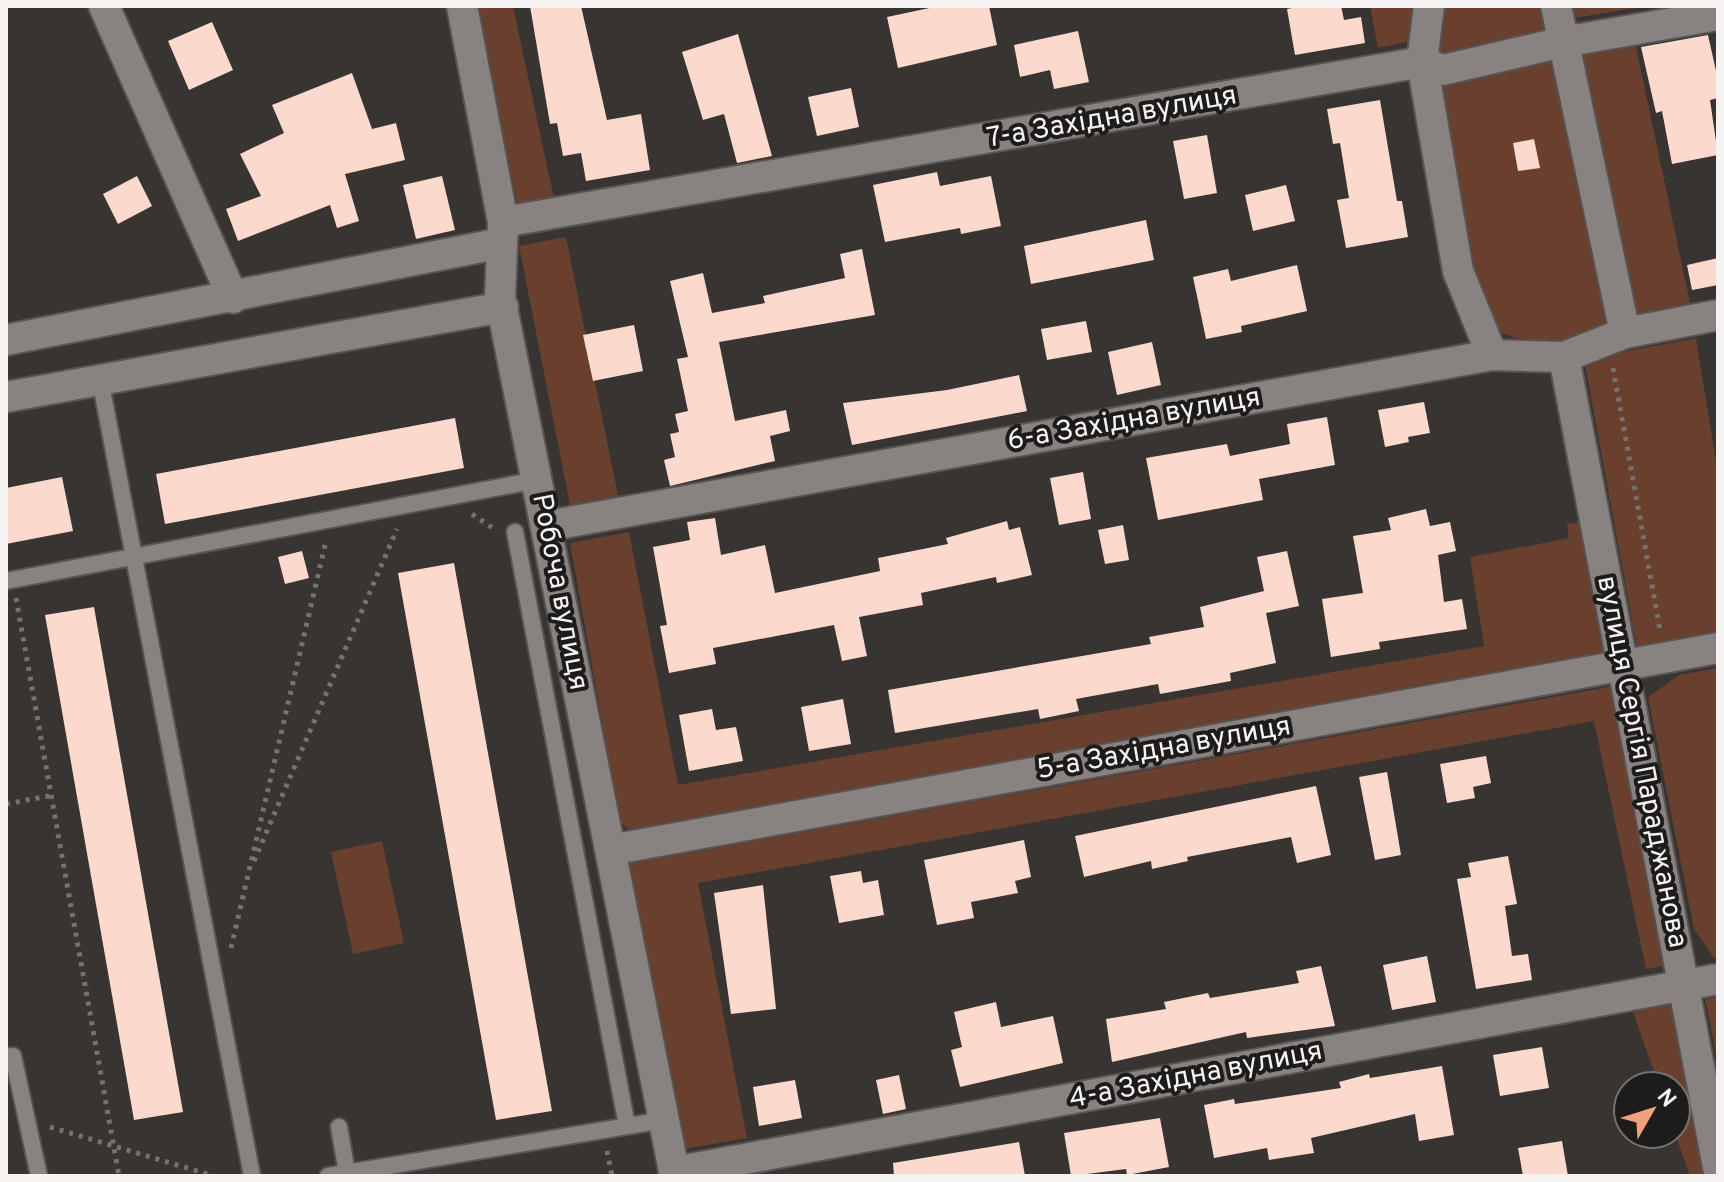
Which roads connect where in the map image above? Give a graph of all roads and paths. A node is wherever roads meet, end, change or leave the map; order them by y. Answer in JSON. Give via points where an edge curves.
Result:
{"nodes":[{"id":1,"x":106,"y":6,"type":"edge"},
{"id":2,"x":462,"y":6,"type":"edge"},
{"id":3,"x":1429,"y":6,"type":"edge"},
{"id":4,"x":1556,"y":6,"type":"edge"},
{"id":5,"x":1718,"y":15,"type":"edge"},
{"id":6,"x":1563,"y":42,"type":"junction"},
{"id":7,"x":1422,"y":62,"type":"junction"},
{"id":8,"x":502,"y":233,"type":"junction"},
{"id":9,"x":233,"y":298,"type":"junction"},
{"id":10,"x":503,"y":307,"type":"junction"},
{"id":11,"x":1718,"y":315,"type":"edge"},
{"id":12,"x":1617,"y":336,"type":"junction"},
{"id":13,"x":6,"y":340,"type":"edge"},
{"id":14,"x":1492,"y":355,"type":"junction"},
{"id":15,"x":1564,"y":357,"type":"junction"},
{"id":16,"x":100,"y":379,"type":"junction"},
{"id":17,"x":6,"y":397,"type":"edge"},
{"id":18,"x":537,"y":480,"type":"junction"},
{"id":19,"x":448,"y":497,"type":"junction"},
{"id":20,"x":407,"y":506,"type":"junction"},
{"id":21,"x":331,"y":520,"type":"junction"},
{"id":22,"x":547,"y":526,"type":"junction"},
{"id":23,"x":516,"y":538,"type":"joint"},
{"id":24,"x":134,"y":559,"type":"junction"},
{"id":25,"x":9,"y":580,"type":"edge"},
{"id":26,"x":1718,"y":648,"type":"edge"},
{"id":27,"x":1665,"y":658,"type":"junction"},
{"id":28,"x":1623,"y":666,"type":"junction"},
{"id":29,"x":54,"y":795,"type":"junction"},
{"id":30,"x":6,"y":804,"type":"edge"},
{"id":31,"x":610,"y":850,"type":"junction"},
{"id":32,"x":249,"y":874,"type":"junction"},
{"id":33,"x":1718,"y":979,"type":"edge"},
{"id":34,"x":1683,"y":985,"type":"junction"},
{"id":35,"x":219,"y":1000,"type":"junction"},
{"id":36,"x":6,"y":1057,"type":"edge"},
{"id":37,"x":26,"y":1120,"type":"junction"},
{"id":38,"x":664,"y":1120,"type":"junction"},
{"id":39,"x":627,"y":1126,"type":"junction"},
{"id":40,"x":339,"y":1127,"type":"dead end"},
{"id":41,"x":114,"y":1146,"type":"junction"},
{"id":42,"x":1718,"y":1167,"type":"edge"},
{"id":43,"x":347,"y":1173,"type":"junction"},
{"id":44,"x":674,"y":1174,"type":"edge"},
{"id":45,"x":39,"y":1176,"type":"edge"},
{"id":46,"x":119,"y":1176,"type":"edge"},
{"id":47,"x":214,"y":1176,"type":"edge"},
{"id":48,"x":252,"y":1176,"type":"edge"},
{"id":49,"x":328,"y":1176,"type":"edge"}],
"edges":[{"from":1,"to":9,"type":"street"},
{"from":2,"to":8,"type":"street","name":"Робоча вулиця"},
{"from":3,"to":7,"type":"street"},
{"from":4,"to":6,"type":"street"},
{"from":5,"to":6,"type":"street","name":"7-а Західна вулиця"},
{"from":6,"to":7,"type":"street","name":"7-а Західна вулиця","via":[[1443,70]]},
{"from":6,"to":12,"type":"street"},
{"from":7,"to":8,"type":"street","name":"7-а Західна вулиця"},
{"from":7,"to":14,"type":"street","via":[[1458,271]]},
{"from":8,"to":9,"type":"street","name":"7-а Західна вулиця"},
{"from":8,"to":10,"type":"street","name":"Робоча вулиця"},
{"from":9,"to":13,"type":"street","name":"7-а Західна вулиця"},
{"from":10,"to":16,"type":"street"},
{"from":10,"to":18,"type":"street","name":"Робоча вулиця"},
{"from":11,"to":12,"type":"street","name":"6-а Західна вулиця"},
{"from":12,"to":15,"type":"street","name":"6-а Західна вулиця"},
{"from":12,"to":27,"type":"path"},
{"from":14,"to":15,"type":"street","name":"6-а Західна вулиця"},
{"from":14,"to":22,"type":"street","name":"6-а Західна вулиця"},
{"from":15,"to":28,"type":"street","name":"вулиця Сергія Параджанова"},
{"from":16,"to":17,"type":"street"},
{"from":16,"to":24,"type":"lane"},
{"from":18,"to":19,"type":"lane"},
{"from":18,"to":22,"type":"street","name":"Робоча вулиця"},
{"from":19,"to":20,"type":"lane"},
{"from":19,"to":23,"type":"path"},
{"from":20,"to":21,"type":"lane"},
{"from":20,"to":32,"type":"path"},
{"from":21,"to":24,"type":"lane"},
{"from":21,"to":32,"type":"path"},
{"from":22,"to":31,"type":"street","name":"Робоча вулиця"},
{"from":23,"to":39,"type":"lane"},
{"from":24,"to":25,"type":"lane"},
{"from":24,"to":35,"type":"lane"},
{"from":25,"to":29,"type":"path"},
{"from":26,"to":27,"type":"street","name":"5-а Західна вулиця"},
{"from":27,"to":28,"type":"street","name":"5-а Західна вулиця"},
{"from":28,"to":31,"type":"street","name":"5-а Західна вулиця"},
{"from":28,"to":34,"type":"street","name":"вулиця Сергія Параджанова"},
{"from":29,"to":30,"type":"path"},
{"from":29,"to":41,"type":"path"},
{"from":31,"to":38,"type":"street","name":"Робоча вулиця"},
{"from":32,"to":35,"type":"path"},
{"from":33,"to":34,"type":"street","name":"4-а Західна вулиця"},
{"from":34,"to":42,"type":"street","name":"вулиця Сергія Параджанова"},
{"from":34,"to":44,"type":"street","name":"4-а Західна вулиця"},
{"from":35,"to":48,"type":"lane"},
{"from":36,"to":37,"type":"lane","via":[[13,1056]]},
{"from":37,"to":41,"type":"path"},
{"from":37,"to":45,"type":"lane"},
{"from":38,"to":39,"type":"lane"},
{"from":38,"to":44,"type":"street","name":"Робоча вулиця"},
{"from":39,"to":43,"type":"lane"},
{"from":40,"to":43,"type":"lane"},
{"from":41,"to":46,"type":"path"},
{"from":41,"to":47,"type":"path"},
{"from":43,"to":49,"type":"lane"}]}
